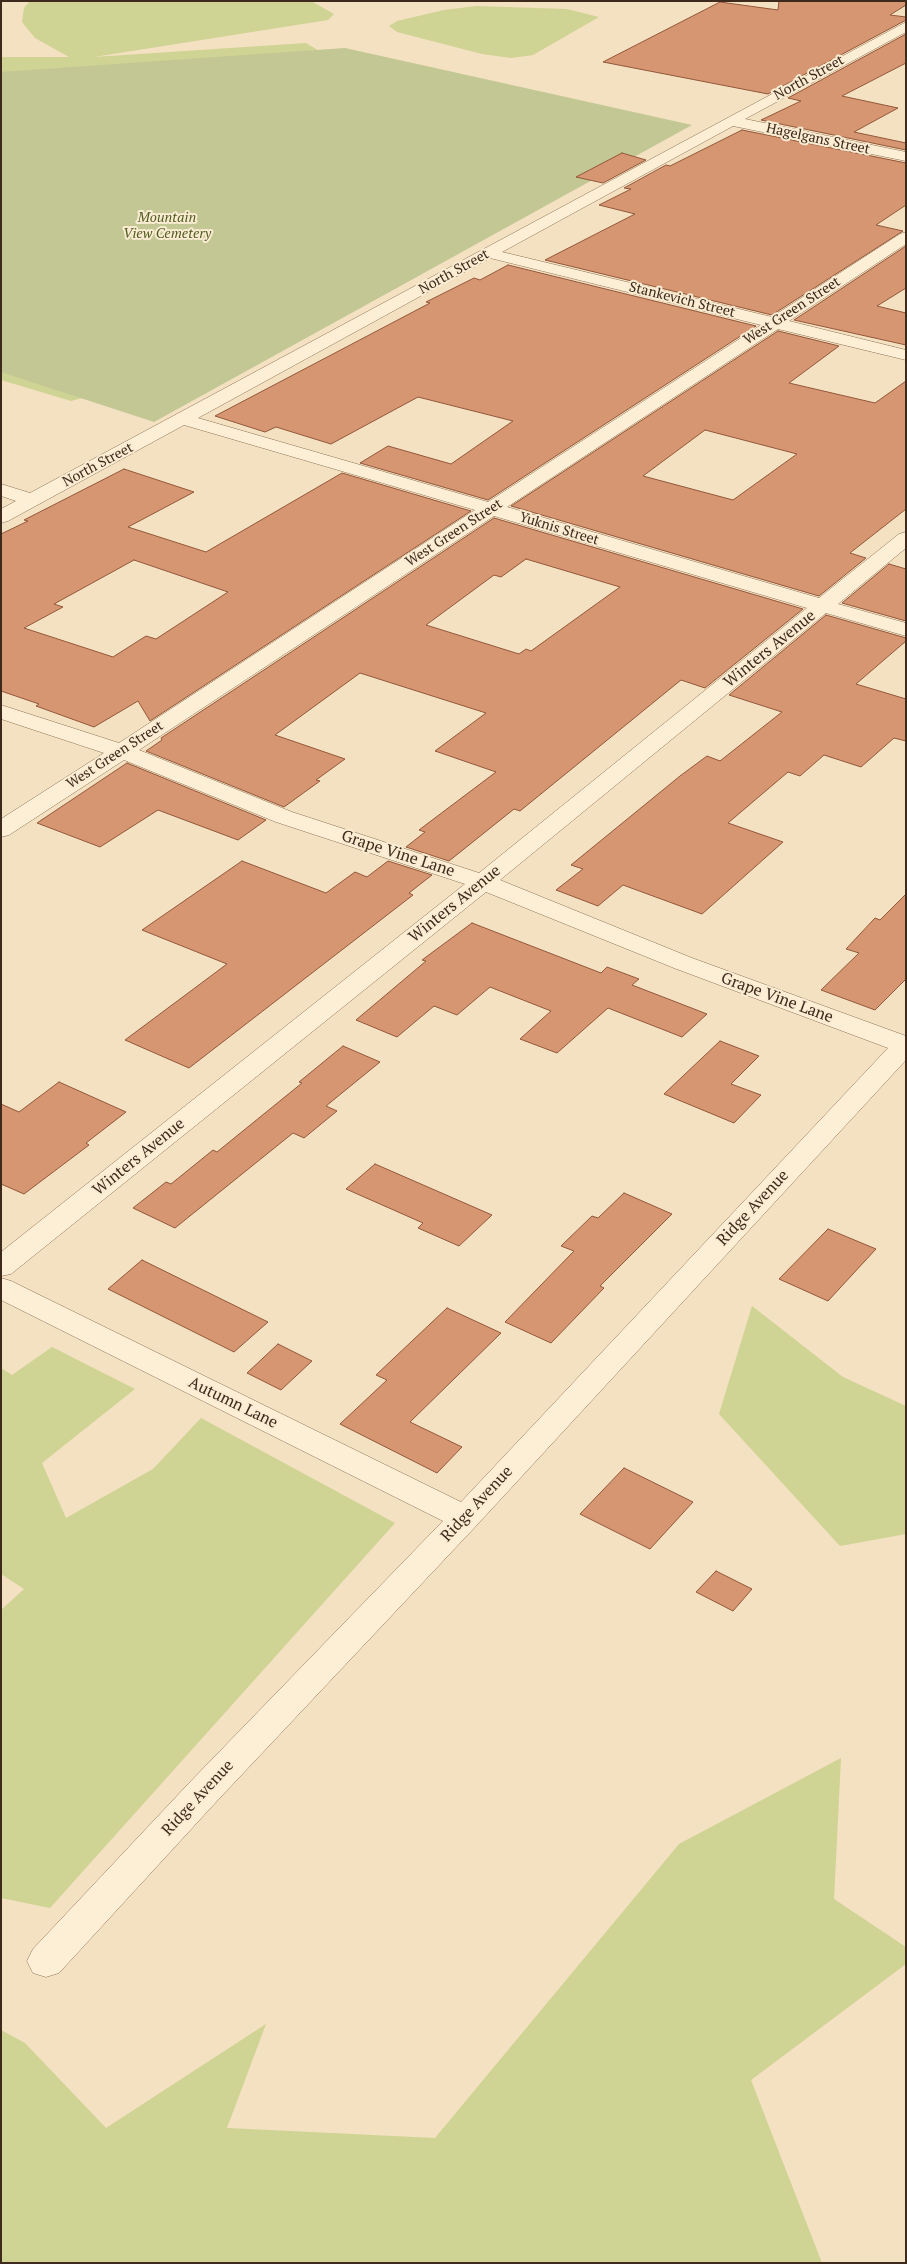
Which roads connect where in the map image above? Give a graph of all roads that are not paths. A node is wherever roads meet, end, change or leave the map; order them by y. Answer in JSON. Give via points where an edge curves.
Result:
{"nodes":[{"id":1,"x":906,"y":26,"type":"edge"},
{"id":2,"x":731,"y":121,"type":"junction"},
{"id":3,"x":906,"y":157,"type":"edge"},
{"id":4,"x":906,"y":237,"type":"edge"},
{"id":5,"x":488,"y":253,"type":"junction"},
{"id":6,"x":775,"y":323,"type":"junction"},
{"id":7,"x":906,"y":355,"type":"edge"},
{"id":8,"x":183,"y":419,"type":"junction"},
{"id":9,"x":1,"y":490,"type":"edge"},
{"id":10,"x":31,"y":500,"type":"junction"},
{"id":11,"x":491,"y":509,"type":"junction"},
{"id":12,"x":1,"y":517,"type":"edge"},
{"id":13,"x":906,"y":538,"type":"edge"},
{"id":14,"x":822,"y":606,"type":"junction"},
{"id":15,"x":906,"y":630,"type":"edge"},
{"id":16,"x":1,"y":712,"type":"edge"},
{"id":17,"x":122,"y":750,"type":"junction"},
{"id":18,"x":1,"y":830,"type":"edge"},
{"id":19,"x":483,"y":882,"type":"junction"},
{"id":20,"x":905,"y":1045,"type":"edge"},
{"id":21,"x":1,"y":1266,"type":"edge"},
{"id":22,"x":1,"y":1288,"type":"edge"},
{"id":23,"x":465,"y":1518,"type":"junction"},
{"id":24,"x":46,"y":1962,"type":"dead end"}],
"edges":[{"from":1,"to":2,"type":"street","name":"North Street"},
{"from":2,"to":3,"type":"street","name":"Hagelgans Street"},
{"from":2,"to":5,"type":"street","name":"North Street"},
{"from":4,"to":6,"type":"street","name":"West Green Street"},
{"from":5,"to":6,"type":"street","name":"Stankevich Street"},
{"from":5,"to":8,"type":"street","name":"North Street"},
{"from":6,"to":7,"type":"street","name":"Stankevich Street"},
{"from":6,"to":11,"type":"street","name":"West Green Street"},
{"from":8,"to":10,"type":"street","name":"North Street"},
{"from":8,"to":11,"type":"street","name":"Yuknis Street"},
{"from":9,"to":10,"type":"street"},
{"from":10,"to":12,"type":"street","name":"North Street"},
{"from":11,"to":14,"type":"street","name":"Yuknis Street"},
{"from":11,"to":17,"type":"street","name":"West Green Street"},
{"from":13,"to":14,"type":"street","name":"Winters Avenue"},
{"from":14,"to":15,"type":"street","name":"Yuknis Street"},
{"from":14,"to":19,"type":"street","name":"Winters Avenue"},
{"from":16,"to":17,"type":"street","name":"Grape Vine Lane"},
{"from":17,"to":18,"type":"street","name":"West Green Street"},
{"from":17,"to":19,"type":"street","name":"Grape Vine Lane","via":[[284,817]]},
{"from":19,"to":20,"type":"street","name":"Grape Vine Lane","via":[[683,963]]},
{"from":19,"to":21,"type":"street","name":"Winters Avenue"},
{"from":20,"to":23,"type":"street","name":"Ridge Avenue"},
{"from":22,"to":23,"type":"street","name":"Autumn Lane"},
{"from":23,"to":24,"type":"street","name":"Ridge Avenue"}]}
